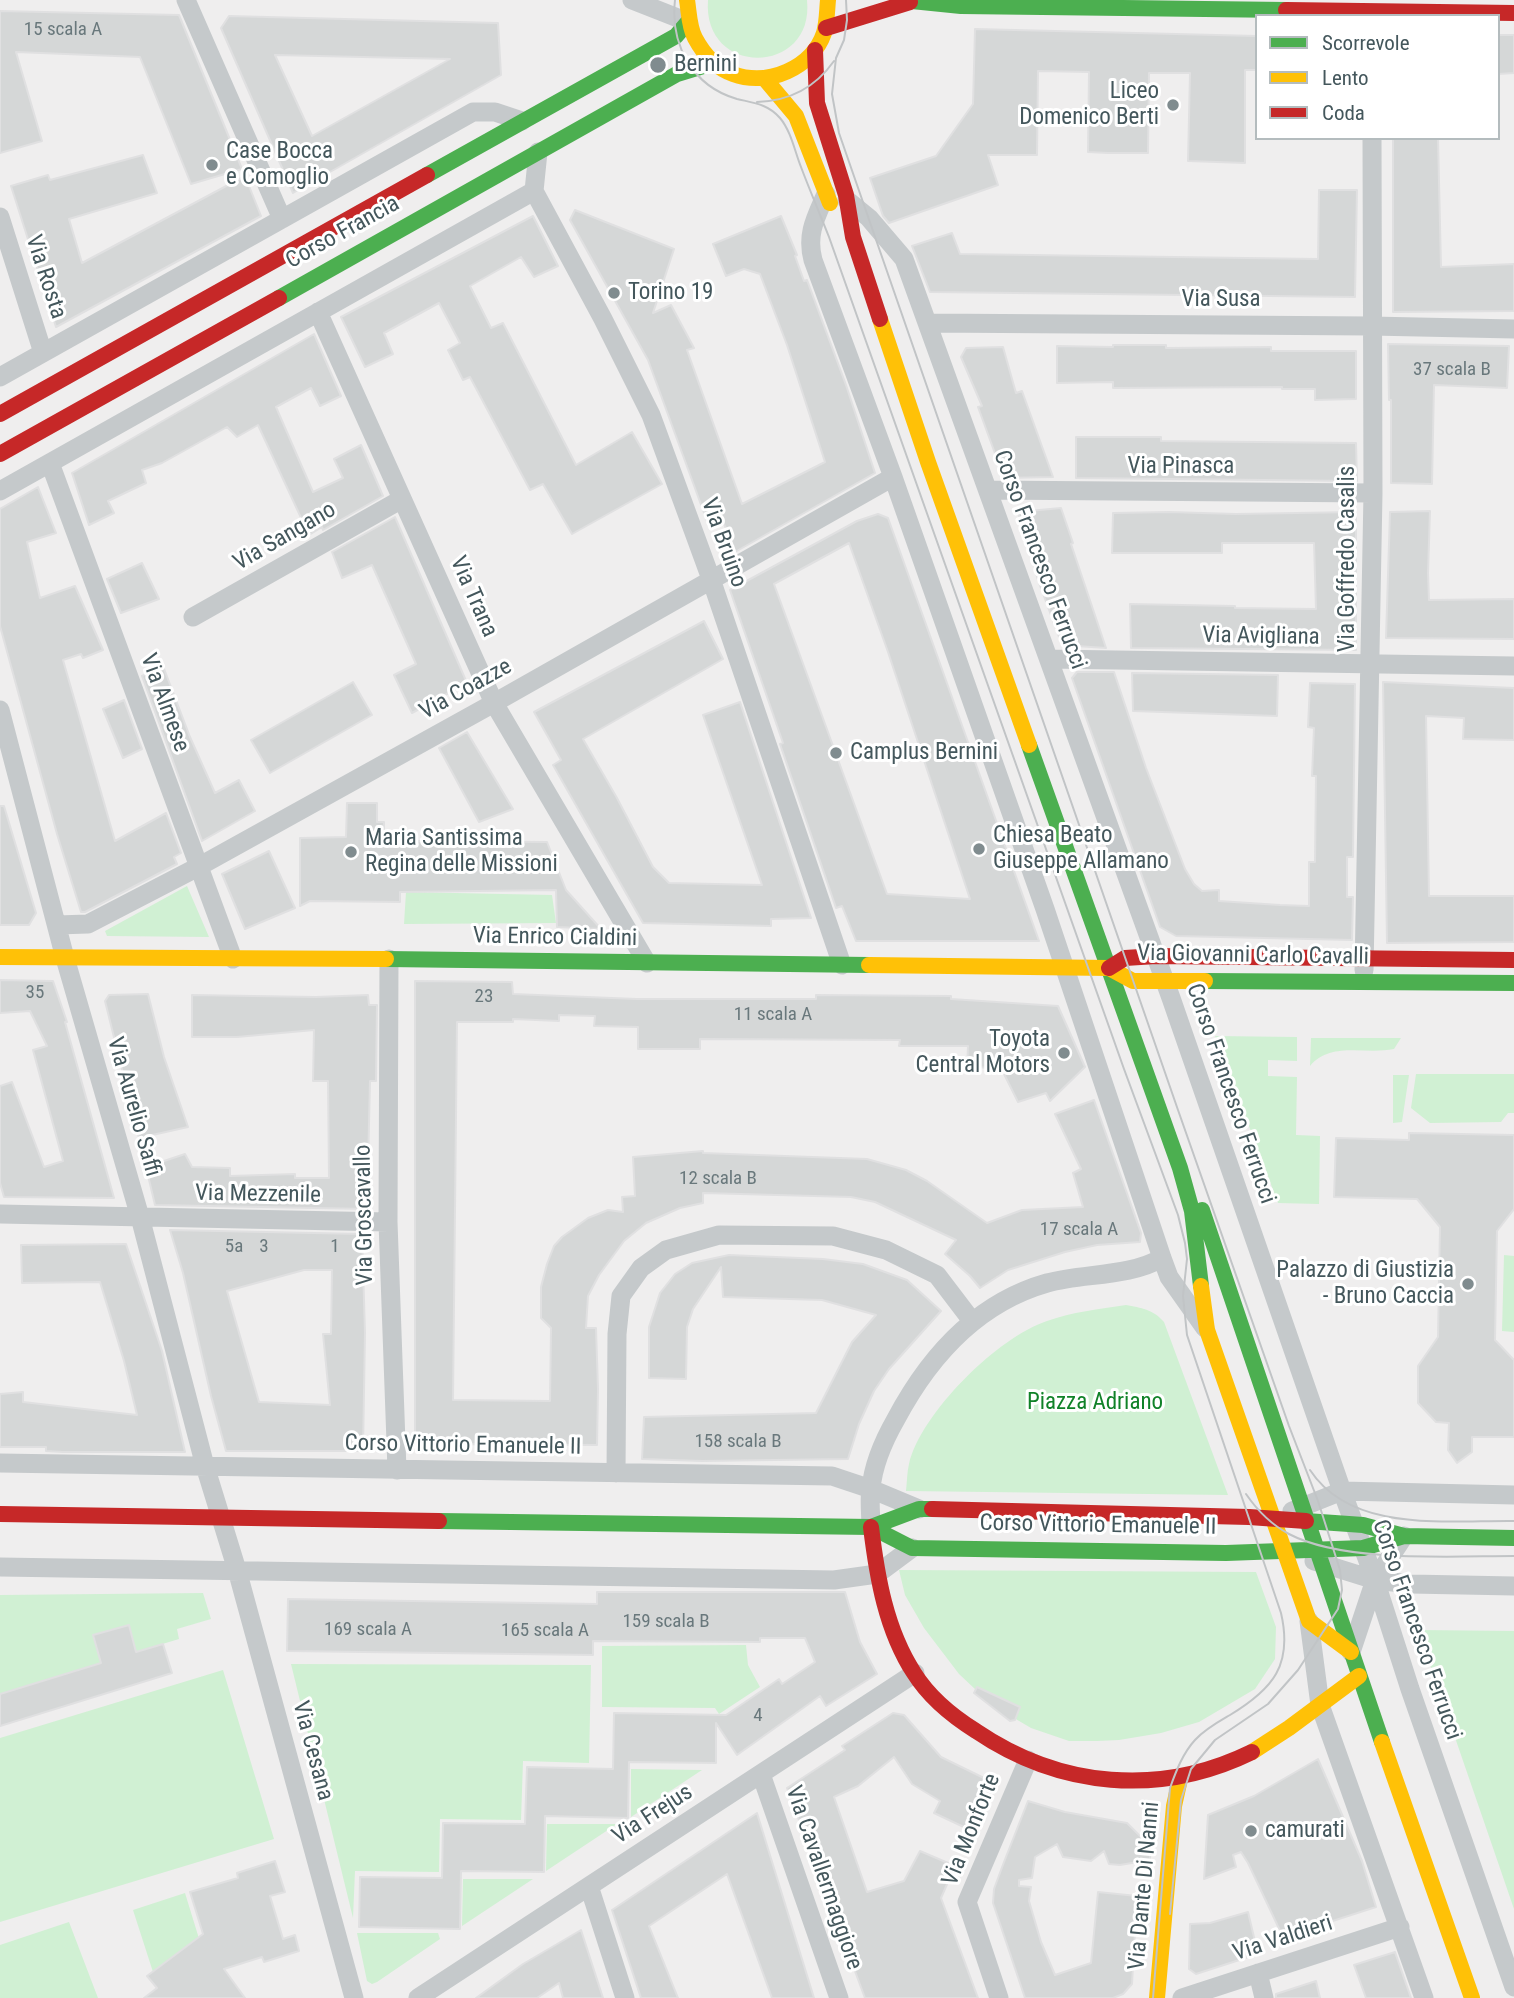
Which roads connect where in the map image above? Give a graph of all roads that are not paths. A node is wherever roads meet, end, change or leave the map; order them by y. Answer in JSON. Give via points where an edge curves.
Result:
{"nodes":[{"id":1,"x":186,"y":0,"type":"edge"},
{"id":2,"x":632,"y":0,"type":"edge"},
{"id":3,"x":687,"y":0,"type":"edge"},
{"id":4,"x":828,"y":0,"type":"edge"},
{"id":5,"x":915,"y":1,"type":"edge"},
{"id":6,"x":1372,"y":9,"type":"edge"},
{"id":7,"x":1512,"y":11,"type":"edge"},
{"id":8,"x":688,"y":22,"type":"junction"},
{"id":9,"x":826,"y":28,"type":"junction"},
{"id":10,"x":815,"y":50,"type":"junction"},
{"id":11,"x":713,"y":64,"type":"junction"},
{"id":12,"x":765,"y":79,"type":"junction"},
{"id":13,"x":522,"y":121,"type":"junction"},
{"id":14,"x":1372,"y":140,"type":"edge"},
{"id":15,"x":538,"y":152,"type":"junction"},
{"id":16,"x":534,"y":191,"type":"junction"},
{"id":17,"x":826,"y":194,"type":"junction"},
{"id":18,"x":847,"y":200,"type":"junction"},
{"id":19,"x":0,"y":217,"type":"edge"},
{"id":20,"x":282,"y":219,"type":"junction"},
{"id":21,"x":853,"y":237,"type":"junction"},
{"id":22,"x":318,"y":312,"type":"junction"},
{"id":23,"x":928,"y":323,"type":"junction"},
{"id":24,"x":1371,"y":326,"type":"junction"},
{"id":25,"x":1514,"y":329,"type":"edge"},
{"id":26,"x":43,"y":353,"type":"junction"},
{"id":27,"x":0,"y":377,"type":"edge"},
{"id":28,"x":0,"y":414,"type":"edge"},
{"id":29,"x":0,"y":454,"type":"edge"},
{"id":30,"x":50,"y":463,"type":"junction"},
{"id":31,"x":893,"y":477,"type":"junction"},
{"id":32,"x":988,"y":490,"type":"junction"},
{"id":33,"x":0,"y":491,"type":"edge"},
{"id":34,"x":1373,"y":493,"type":"junction"},
{"id":35,"x":402,"y":499,"type":"junction"},
{"id":36,"x":711,"y":579,"type":"junction"},
{"id":37,"x":193,"y":617,"type":"dead end"},
{"id":38,"x":1049,"y":659,"type":"junction"},
{"id":39,"x":1371,"y":663,"type":"junction"},
{"id":40,"x":1514,"y":666,"type":"edge"},
{"id":41,"x":494,"y":703,"type":"junction"},
{"id":42,"x":0,"y":710,"type":"edge"},
{"id":43,"x":198,"y":867,"type":"junction"},
{"id":44,"x":57,"y":925,"type":"junction"},
{"id":45,"x":1156,"y":956,"type":"junction"},
{"id":46,"x":0,"y":957,"type":"edge"},
{"id":47,"x":65,"y":958,"type":"junction"},
{"id":48,"x":1364,"y":958,"type":"junction"},
{"id":49,"x":389,"y":959,"type":"junction"},
{"id":50,"x":233,"y":960,"type":"junction"},
{"id":51,"x":1514,"y":960,"type":"edge"},
{"id":52,"x":647,"y":963,"type":"junction"},
{"id":53,"x":842,"y":965,"type":"junction"},
{"id":54,"x":1064,"y":968,"type":"junction"},
{"id":55,"x":1109,"y":968,"type":"junction"},
{"id":56,"x":1164,"y":981,"type":"junction"},
{"id":57,"x":1364,"y":981,"type":"junction"},
{"id":58,"x":1514,"y":983,"type":"edge"},
{"id":59,"x":1180,"y":1168,"type":"junction"},
{"id":60,"x":0,"y":1214,"type":"edge"},
{"id":61,"x":140,"y":1217,"type":"junction"},
{"id":62,"x":388,"y":1222,"type":"junction"},
{"id":63,"x":1161,"y":1258,"type":"junction"},
{"id":64,"x":972,"y":1321,"type":"junction"},
{"id":65,"x":1207,"y":1330,"type":"junction"},
{"id":66,"x":0,"y":1463,"type":"edge"},
{"id":67,"x":205,"y":1466,"type":"junction"},
{"id":68,"x":397,"y":1469,"type":"junction"},
{"id":69,"x":616,"y":1473,"type":"junction"},
{"id":70,"x":871,"y":1489,"type":"junction"},
{"id":71,"x":1342,"y":1491,"type":"junction"},
{"id":72,"x":1514,"y":1495,"type":"edge"},
{"id":73,"x":919,"y":1509,"type":"junction"},
{"id":74,"x":1306,"y":1513,"type":"junction"},
{"id":75,"x":0,"y":1514,"type":"edge"},
{"id":76,"x":220,"y":1517,"type":"junction"},
{"id":77,"x":1272,"y":1518,"type":"junction"},
{"id":78,"x":1355,"y":1524,"type":"junction"},
{"id":79,"x":871,"y":1527,"type":"junction"},
{"id":80,"x":1404,"y":1536,"type":"junction"},
{"id":81,"x":1514,"y":1538,"type":"edge"},
{"id":82,"x":912,"y":1548,"type":"junction"},
{"id":83,"x":1363,"y":1548,"type":"junction"},
{"id":84,"x":1283,"y":1550,"type":"junction"},
{"id":85,"x":1320,"y":1557,"type":"junction"},
{"id":86,"x":0,"y":1567,"type":"edge"},
{"id":87,"x":237,"y":1570,"type":"junction"},
{"id":88,"x":877,"y":1574,"type":"junction"},
{"id":89,"x":1375,"y":1580,"type":"junction"},
{"id":90,"x":1514,"y":1586,"type":"edge"},
{"id":91,"x":1309,"y":1621,"type":"junction"},
{"id":92,"x":1351,"y":1652,"type":"junction"},
{"id":93,"x":915,"y":1673,"type":"junction"},
{"id":94,"x":1359,"y":1676,"type":"junction"},
{"id":95,"x":1320,"y":1705,"type":"junction"},
{"id":96,"x":1028,"y":1760,"type":"junction"},
{"id":97,"x":761,"y":1773,"type":"junction"},
{"id":98,"x":1180,"y":1779,"type":"junction"},
{"id":99,"x":589,"y":1886,"type":"junction"},
{"id":100,"x":1400,"y":1927,"type":"junction"},
{"id":101,"x":1258,"y":1973,"type":"junction"},
{"id":102,"x":1514,"y":1987,"type":"edge"},
{"id":103,"x":354,"y":1998,"type":"edge"},
{"id":104,"x":418,"y":1998,"type":"edge"},
{"id":105,"x":625,"y":1998,"type":"edge"},
{"id":106,"x":839,"y":1998,"type":"edge"},
{"id":107,"x":999,"y":1998,"type":"edge"},
{"id":108,"x":1157,"y":1998,"type":"edge"},
{"id":109,"x":1182,"y":1998,"type":"edge"},
{"id":110,"x":1264,"y":1998,"type":"edge"},
{"id":111,"x":1424,"y":1998,"type":"edge"},
{"id":112,"x":1472,"y":1998,"type":"edge"}],
"edges":[{"from":1,"to":20,"type":"street"},
{"from":2,"to":8,"type":"street"},
{"from":3,"to":8,"type":"main road"},
{"from":4,"to":9,"type":"main road"},
{"from":5,"to":6,"type":"main road","via":[[961,6]]},
{"from":5,"to":9,"type":"main road"},
{"from":6,"to":7,"type":"main road"},
{"from":8,"to":11,"type":"main road","via":[[698,47]]},
{"from":8,"to":13,"type":"main road","name":"Corso Francia","via":[[676,36]]},
{"from":9,"to":10,"type":"main road"},
{"from":10,"to":12,"type":"main road","via":[[802,64]]},
{"from":10,"to":18,"type":"main road","via":[[817,103]]},
{"from":11,"to":12,"type":"main road","via":[[744,78]]},
{"from":11,"to":15,"type":"main road","name":"Corso Francia","via":[[677,74]]},
{"from":12,"to":17,"type":"main road","via":[[796,116]]},
{"from":13,"to":20,"type":"street","name":"Corso Francia","via":[[495,112],[473,112]]},
{"from":13,"to":28,"type":"main road","name":"Corso Francia"},
{"from":14,"to":24,"type":"street","name":"Via Goffredo Casalis"},
{"from":15,"to":16,"type":"street"},
{"from":15,"to":29,"type":"main road","name":"Corso Francia"},
{"from":16,"to":22,"type":"street"},
{"from":16,"to":36,"type":"street","name":"Via Bruino","via":[[642,394]]},
{"from":17,"to":21,"type":"main road"},
{"from":17,"to":31,"type":"street","via":[[811,227],[810,250]]},
{"from":18,"to":21,"type":"main road"},
{"from":18,"to":23,"type":"street","name":"Corso Francesco Ferrucci","via":[[904,259]]},
{"from":19,"to":26,"type":"street","name":"Via Rosta"},
{"from":20,"to":26,"type":"street","name":"Corso Francia"},
{"from":21,"to":55,"type":"main road","via":[[928,463]]},
{"from":22,"to":30,"type":"street"},
{"from":22,"to":35,"type":"street","name":"Via Trana"},
{"from":23,"to":24,"type":"street","name":"Via Susa"},
{"from":23,"to":32,"type":"street","name":"Corso Francesco Ferrucci"},
{"from":24,"to":25,"type":"street","name":"Via Susa"},
{"from":24,"to":34,"type":"street","name":"Via Goffredo Casalis"},
{"from":26,"to":27,"type":"street","name":"Corso Francia"},
{"from":30,"to":33,"type":"street"},
{"from":30,"to":43,"type":"street","name":"Via Almese"},
{"from":31,"to":36,"type":"street","name":"Via Coazze"},
{"from":31,"to":54,"type":"street"},
{"from":32,"to":34,"type":"street","name":"Via Pinasca"},
{"from":32,"to":38,"type":"street","name":"Corso Francesco Ferrucci"},
{"from":34,"to":39,"type":"street","name":"Via Goffredo Casalis"},
{"from":35,"to":37,"type":"street","name":"Via Sangano"},
{"from":35,"to":41,"type":"street","name":"Via Trana"},
{"from":36,"to":41,"type":"street","name":"Via Coazze"},
{"from":36,"to":53,"type":"street","name":"Via Bruino"},
{"from":38,"to":39,"type":"street","name":"Via Avigliana"},
{"from":38,"to":45,"type":"street","name":"Corso Francesco Ferrucci"},
{"from":39,"to":40,"type":"street","name":"Via Avigliana"},
{"from":39,"to":48,"type":"street","name":"Via Goffredo Casalis"},
{"from":41,"to":43,"type":"street","name":"Via Coazze"},
{"from":41,"to":52,"type":"street","name":"Via Trana"},
{"from":42,"to":44,"type":"street","name":"Via Aurelio Saffi"},
{"from":43,"to":44,"type":"street","name":"Via Coazze","via":[[88,925]]},
{"from":43,"to":50,"type":"street","name":"Via Almese"},
{"from":44,"to":47,"type":"street","name":"Via Aurelio Saffi"},
{"from":45,"to":48,"type":"main road","name":"Via Giovanni Carlo Cavalli"},
{"from":45,"to":55,"type":"main road","name":"Via Giovanni Carlo Cavalli","via":[[1125,958]]},
{"from":45,"to":56,"type":"street","name":"Corso Francesco Ferrucci"},
{"from":46,"to":47,"type":"main road","name":"Via Enrico Cialdini"},
{"from":47,"to":50,"type":"main road","name":"Via Enrico Cialdini"},
{"from":47,"to":61,"type":"street","name":"Via Aurelio Saffi"},
{"from":48,"to":51,"type":"main road","name":"Via Giovanni Carlo Cavalli"},
{"from":48,"to":57,"type":"street","name":"Via Goffredo Casalis"},
{"from":49,"to":50,"type":"main road","name":"Via Enrico Cialdini"},
{"from":49,"to":52,"type":"main road","name":"Via Enrico Cialdini"},
{"from":49,"to":62,"type":"street","name":"Via Groscavallo"},
{"from":52,"to":53,"type":"main road","name":"Via Enrico Cialdini"},
{"from":53,"to":54,"type":"main road","name":"Via Enrico Cialdini"},
{"from":54,"to":55,"type":"main road","name":"Via Enrico Cialdini"},
{"from":54,"to":63,"type":"street"},
{"from":55,"to":56,"type":"main road","name":"Via Giovanni Carlo Cavalli","via":[[1133,981]]},
{"from":55,"to":59,"type":"main road"},
{"from":56,"to":57,"type":"main road","name":"Via Giovanni Carlo Cavalli"},
{"from":56,"to":71,"type":"street","name":"Corso Francesco Ferrucci"},
{"from":57,"to":58,"type":"main road","name":"Via Giovanni Carlo Cavalli"},
{"from":59,"to":65,"type":"main road","via":[[1192,1211]]},
{"from":59,"to":74,"type":"main road","via":[[1208,1225]]},
{"from":60,"to":61,"type":"street","name":"Via Mezzenile"},
{"from":61,"to":62,"type":"street","name":"Via Mezzenile"},
{"from":61,"to":67,"type":"street","name":"Via Aurelio Saffi"},
{"from":62,"to":68,"type":"street","name":"Via Groscavallo"},
{"from":63,"to":64,"type":"street","via":[[1145,1268],[1044,1284]]},
{"from":63,"to":65,"type":"street"},
{"from":64,"to":69,"type":"street","via":[[937,1275],[886,1250],[833,1236],[719,1235],[666,1250],[641,1268],[621,1296]]},
{"from":64,"to":70,"type":"street","via":[[923,1372],[906,1400],[878,1458]]},
{"from":65,"to":77,"type":"main road"},
{"from":66,"to":67,"type":"street","name":"Corso Vittorio Emanuele II"},
{"from":67,"to":68,"type":"street","name":"Corso Vittorio Emanuele II"},
{"from":67,"to":76,"type":"street","name":"Via Aurelio Saffi"},
{"from":68,"to":69,"type":"street","name":"Corso Vittorio Emanuele II"},
{"from":69,"to":70,"type":"street","name":"Corso Vittorio Emanuele II","via":[[832,1476]]},
{"from":70,"to":73,"type":"street","name":"Corso Vittorio Emanuele II"},
{"from":70,"to":79,"type":"street"},
{"from":71,"to":72,"type":"street","name":"Corso Vittorio Emanuele II"},
{"from":71,"to":74,"type":"street","name":"Corso Vittorio Emanuele II"},
{"from":71,"to":78,"type":"street","name":"Corso Francesco Ferrucci"},
{"from":73,"to":77,"type":"main road","name":"Corso Vittorio Emanuele II"},
{"from":73,"to":79,"type":"main road","name":"Corso Vittorio Emanuele II"},
{"from":74,"to":77,"type":"street","name":"Corso Vittorio Emanuele II"},
{"from":74,"to":78,"type":"main road","name":"Corso Vittorio Emanuele II"},
{"from":74,"to":85,"type":"main road"},
{"from":75,"to":76,"type":"main road","name":"Corso Vittorio Emanuele II"},
{"from":76,"to":79,"type":"main road","name":"Corso Vittorio Emanuele II"},
{"from":76,"to":87,"type":"street","name":"Via Cesana"},
{"from":77,"to":84,"type":"main road"},
{"from":78,"to":80,"type":"main road","name":"Corso Vittorio Emanuele II"},
{"from":78,"to":83,"type":"street","name":"Corso Francesco Ferrucci"},
{"from":79,"to":82,"type":"main road","name":"Corso Vittorio Emanuele II"},
{"from":79,"to":88,"type":"main road"},
{"from":80,"to":81,"type":"main road","name":"Corso Vittorio Emanuele II"},
{"from":80,"to":83,"type":"main road","name":"Corso Vittorio Emanuele II"},
{"from":80,"to":89,"type":"street"},
{"from":82,"to":84,"type":"main road","name":"Corso Vittorio Emanuele II"},
{"from":82,"to":88,"type":"street"},
{"from":83,"to":85,"type":"main road","name":"Corso Vittorio Emanuele II"},
{"from":83,"to":89,"type":"street","name":"Corso Francesco Ferrucci"},
{"from":84,"to":85,"type":"street","name":"Corso Vittorio Emanuele II"},
{"from":84,"to":91,"type":"main road"},
{"from":85,"to":89,"type":"street","name":"Corso Vittorio Emanuele II"},
{"from":85,"to":92,"type":"main road"},
{"from":86,"to":87,"type":"street"},
{"from":87,"to":88,"type":"street","via":[[834,1580]]},
{"from":87,"to":103,"type":"street","name":"Via Cesana"},
{"from":88,"to":93,"type":"main road","via":[[897,1639]]},
{"from":89,"to":90,"type":"street","name":"Corso Vittorio Emanuele II"},
{"from":89,"to":92,"type":"street"},
{"from":89,"to":102,"type":"street","name":"Corso Francesco Ferrucci"},
{"from":91,"to":92,"type":"main road"},
{"from":91,"to":95,"type":"street"},
{"from":92,"to":94,"type":"main road"},
{"from":93,"to":96,"type":"main road","via":[[962,1722]]},
{"from":93,"to":97,"type":"street","name":"Via Frejus"},
{"from":94,"to":95,"type":"main road"},
{"from":94,"to":112,"type":"main road"},
{"from":95,"to":98,"type":"main road","via":[[1240,1759]]},
{"from":95,"to":100,"type":"street"},
{"from":96,"to":98,"type":"main road","via":[[1107,1781]]},
{"from":96,"to":107,"type":"street","name":"Via Monforte","via":[[967,1902]]},
{"from":97,"to":99,"type":"street","name":"Via Frejus"},
{"from":97,"to":106,"type":"street","name":"Via Cavallermaggiore"},
{"from":98,"to":108,"type":"main road","name":"Via Dante Di Nanni"},
{"from":99,"to":104,"type":"street","name":"Via Frejus"},
{"from":99,"to":105,"type":"street"},
{"from":100,"to":101,"type":"street","name":"Via Valdieri"},
{"from":100,"to":111,"type":"street"},
{"from":101,"to":109,"type":"street","name":"Via Valdieri"},
{"from":101,"to":110,"type":"street"}]}
